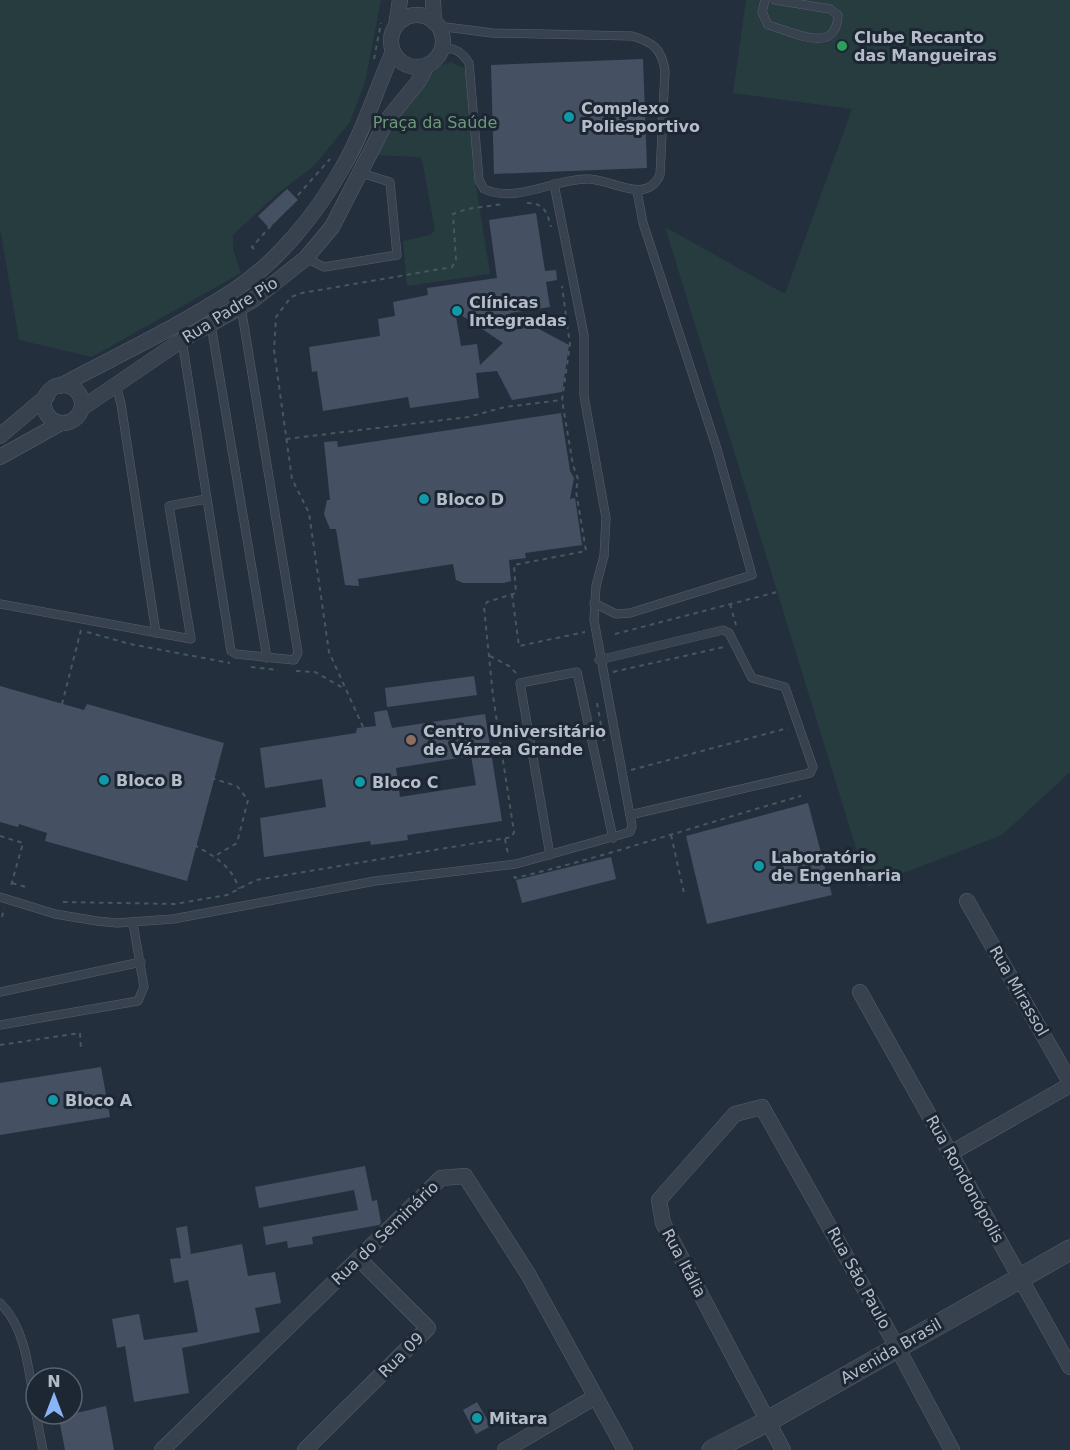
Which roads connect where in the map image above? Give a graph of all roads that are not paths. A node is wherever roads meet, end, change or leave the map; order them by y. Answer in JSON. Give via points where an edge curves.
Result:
{"nodes":[{"id":1,"x":400,"y":0,"type":"edge"},
{"id":2,"x":433,"y":0,"type":"edge"},
{"id":3,"x":765,"y":0,"type":"edge"},
{"id":4,"x":775,"y":0,"type":"edge"},
{"id":5,"x":436,"y":24,"type":"junction"},
{"id":6,"x":396,"y":26,"type":"junction"},
{"id":7,"x":441,"y":50,"type":"junction"},
{"id":8,"x":393,"y":52,"type":"junction"},
{"id":9,"x":427,"y":65,"type":"junction"},
{"id":10,"x":361,"y":173,"type":"junction"},
{"id":11,"x":554,"y":184,"type":"junction"},
{"id":12,"x":637,"y":191,"type":"junction"},
{"id":13,"x":306,"y":258,"type":"junction"},
{"id":14,"x":241,"y":307,"type":"junction"},
{"id":15,"x":212,"y":325,"type":"junction"},
{"id":16,"x":182,"y":340,"type":"junction"},
{"id":17,"x":115,"y":384,"type":"junction"},
{"id":18,"x":60,"y":386,"type":"junction"},
{"id":19,"x":46,"y":396,"type":"junction"},
{"id":20,"x":82,"y":408,"type":"junction"},
{"id":21,"x":61,"y":423,"type":"junction"},
{"id":22,"x":0,"y":436,"type":"edge"},
{"id":23,"x":0,"y":457,"type":"edge"},
{"id":24,"x":206,"y":499,"type":"junction"},
{"id":25,"x":594,"y":603,"type":"junction"},
{"id":26,"x":0,"y":604,"type":"edge"},
{"id":27,"x":156,"y":633,"type":"junction"},
{"id":28,"x":267,"y":658,"type":"junction"},
{"id":29,"x":599,"y":660,"type":"junction"},
{"id":30,"x":630,"y":815,"type":"junction"},
{"id":31,"x":613,"y":838,"type":"junction"},
{"id":32,"x":550,"y":855,"type":"junction"},
{"id":33,"x":0,"y":897,"type":"edge"},
{"id":34,"x":967,"y":901,"type":"dead end"},
{"id":35,"x":133,"y":922,"type":"junction"},
{"id":36,"x":141,"y":962,"type":"junction"},
{"id":37,"x":0,"y":992,"type":"edge"},
{"id":38,"x":860,"y":992,"type":"dead end"},
{"id":39,"x":0,"y":1025,"type":"edge"},
{"id":40,"x":1070,"y":1083,"type":"edge"},
{"id":41,"x":762,"y":1107,"type":"joint"},
{"id":42,"x":951,"y":1153,"type":"junction"},
{"id":43,"x":1070,"y":1250,"type":"edge"},
{"id":44,"x":359,"y":1259,"type":"junction"},
{"id":45,"x":1021,"y":1278,"type":"junction"},
{"id":46,"x":0,"y":1303,"type":"edge"},
{"id":47,"x":897,"y":1347,"type":"junction"},
{"id":48,"x":27,"y":1366,"type":"edge"},
{"id":49,"x":1070,"y":1366,"type":"edge"},
{"id":50,"x":595,"y":1397,"type":"junction"},
{"id":51,"x":768,"y":1421,"type":"junction"},
{"id":52,"x":38,"y":1426,"type":"edge"},
{"id":53,"x":43,"y":1450,"type":"edge"},
{"id":54,"x":162,"y":1450,"type":"edge"},
{"id":55,"x":305,"y":1450,"type":"edge"},
{"id":56,"x":505,"y":1450,"type":"edge"},
{"id":57,"x":625,"y":1450,"type":"edge"},
{"id":58,"x":712,"y":1450,"type":"edge"},
{"id":59,"x":783,"y":1450,"type":"edge"},
{"id":60,"x":952,"y":1450,"type":"edge"}],
"edges":[{"from":1,"to":6,"type":"street"},
{"from":2,"to":5,"type":"street"},
{"from":3,"to":4,"type":"lane","via":[[762,12],[768,25],[817,39],[831,36],[837,29],[838,15],[830,9]]},
{"from":5,"to":6,"type":"street","via":[[414,15]]},
{"from":5,"to":7,"type":"street","via":[[441,34]]},
{"from":5,"to":12,"type":"lane","via":[[492,33],[609,35],[650,41],[663,57],[665,71],[660,175],[653,185]]},
{"from":6,"to":8,"type":"street","via":[[391,36]]},
{"from":7,"to":9,"type":"street"},
{"from":7,"to":11,"type":"lane","via":[[456,50],[469,63],[479,180],[484,189],[493,193],[520,192]]},
{"from":8,"to":9,"type":"street","via":[[411,67]]},
{"from":8,"to":18,"type":"street","name":"Rua Padre Pio","via":[[344,166],[318,205],[269,262],[234,291],[103,366]]},
{"from":9,"to":10,"type":"street","name":"Rua Padre Pio","via":[[387,120]]},
{"from":10,"to":13,"type":"street","name":"Rua Padre Pio","via":[[332,227]]},
{"from":10,"to":13,"type":"lane","via":[[390,182],[397,255],[324,267]]},
{"from":11,"to":12,"type":"lane","via":[[591,179]]},
{"from":11,"to":25,"type":"lane","via":[[584,335],[584,396],[606,518],[604,556]]},
{"from":12,"to":25,"type":"lane","via":[[643,223],[717,449],[752,575],[630,613],[616,614]]},
{"from":13,"to":14,"type":"street","name":"Rua Padre Pio"},
{"from":14,"to":15,"type":"street","name":"Rua Padre Pio"},
{"from":14,"to":28,"type":"lane","via":[[298,653],[294,660]]},
{"from":15,"to":16,"type":"street","name":"Rua Padre Pio"},
{"from":15,"to":28,"type":"lane"},
{"from":16,"to":17,"type":"street","name":"Rua Padre Pio"},
{"from":16,"to":24,"type":"lane"},
{"from":17,"to":20,"type":"street","name":"Rua Padre Pio"},
{"from":17,"to":27,"type":"lane"},
{"from":18,"to":19,"type":"street"},
{"from":18,"to":20,"type":"street","via":[[77,392]]},
{"from":19,"to":21,"type":"street","via":[[47,413]]},
{"from":19,"to":22,"type":"street"},
{"from":20,"to":21,"type":"street","via":[[74,419]]},
{"from":21,"to":23,"type":"street"},
{"from":24,"to":27,"type":"lane","via":[[169,506],[190,639]]},
{"from":24,"to":28,"type":"lane","via":[[231,651]]},
{"from":25,"to":29,"type":"lane"},
{"from":26,"to":27,"type":"lane"},
{"from":29,"to":30,"type":"lane"},
{"from":29,"to":30,"type":"lane","via":[[723,630],[732,636],[752,678],[785,687],[813,767],[812,772]]},
{"from":30,"to":31,"type":"lane","via":[[630,832]]},
{"from":31,"to":32,"type":"lane"},
{"from":31,"to":32,"type":"lane","via":[[577,672],[520,683]]},
{"from":32,"to":35,"type":"lane","via":[[511,865],[375,881],[173,919]]},
{"from":33,"to":35,"type":"lane","via":[[55,914]]},
{"from":34,"to":40,"type":"street","name":"Rua Mirassol"},
{"from":35,"to":36,"type":"lane"},
{"from":36,"to":37,"type":"lane"},
{"from":36,"to":39,"type":"lane","via":[[144,992],[132,1004]]},
{"from":38,"to":42,"type":"street","name":"Rua Rondonópolis"},
{"from":40,"to":42,"type":"street"},
{"from":41,"to":47,"type":"street","name":"Rua São Paulo"},
{"from":41,"to":51,"type":"street","name":"Rua Itália","via":[[735,1114],[658,1200],[663,1222]]},
{"from":42,"to":45,"type":"street","name":"Rua Rondonópolis"},
{"from":43,"to":45,"type":"street","name":"Avenida Brasil"},
{"from":44,"to":50,"type":"street","name":"Rua do Seminário","via":[[441,1178],[465,1176],[528,1274]]},
{"from":44,"to":54,"type":"street","name":"Rua do Seminário"},
{"from":44,"to":55,"type":"street","name":"Rua 09","via":[[428,1328]]},
{"from":45,"to":47,"type":"street","name":"Avenida Brasil"},
{"from":45,"to":49,"type":"street","name":"Rua Rondonópolis"},
{"from":46,"to":48,"type":"lane","via":[[19,1328]]},
{"from":47,"to":51,"type":"street","name":"Avenida Brasil"},
{"from":47,"to":60,"type":"street","name":"Rua São Paulo"},
{"from":50,"to":56,"type":"street"},
{"from":50,"to":57,"type":"street","name":"Rua do Seminário"},
{"from":51,"to":58,"type":"street","name":"Avenida Brasil"},
{"from":51,"to":59,"type":"street","name":"Rua Itália"},
{"from":52,"to":53,"type":"lane"}]}
